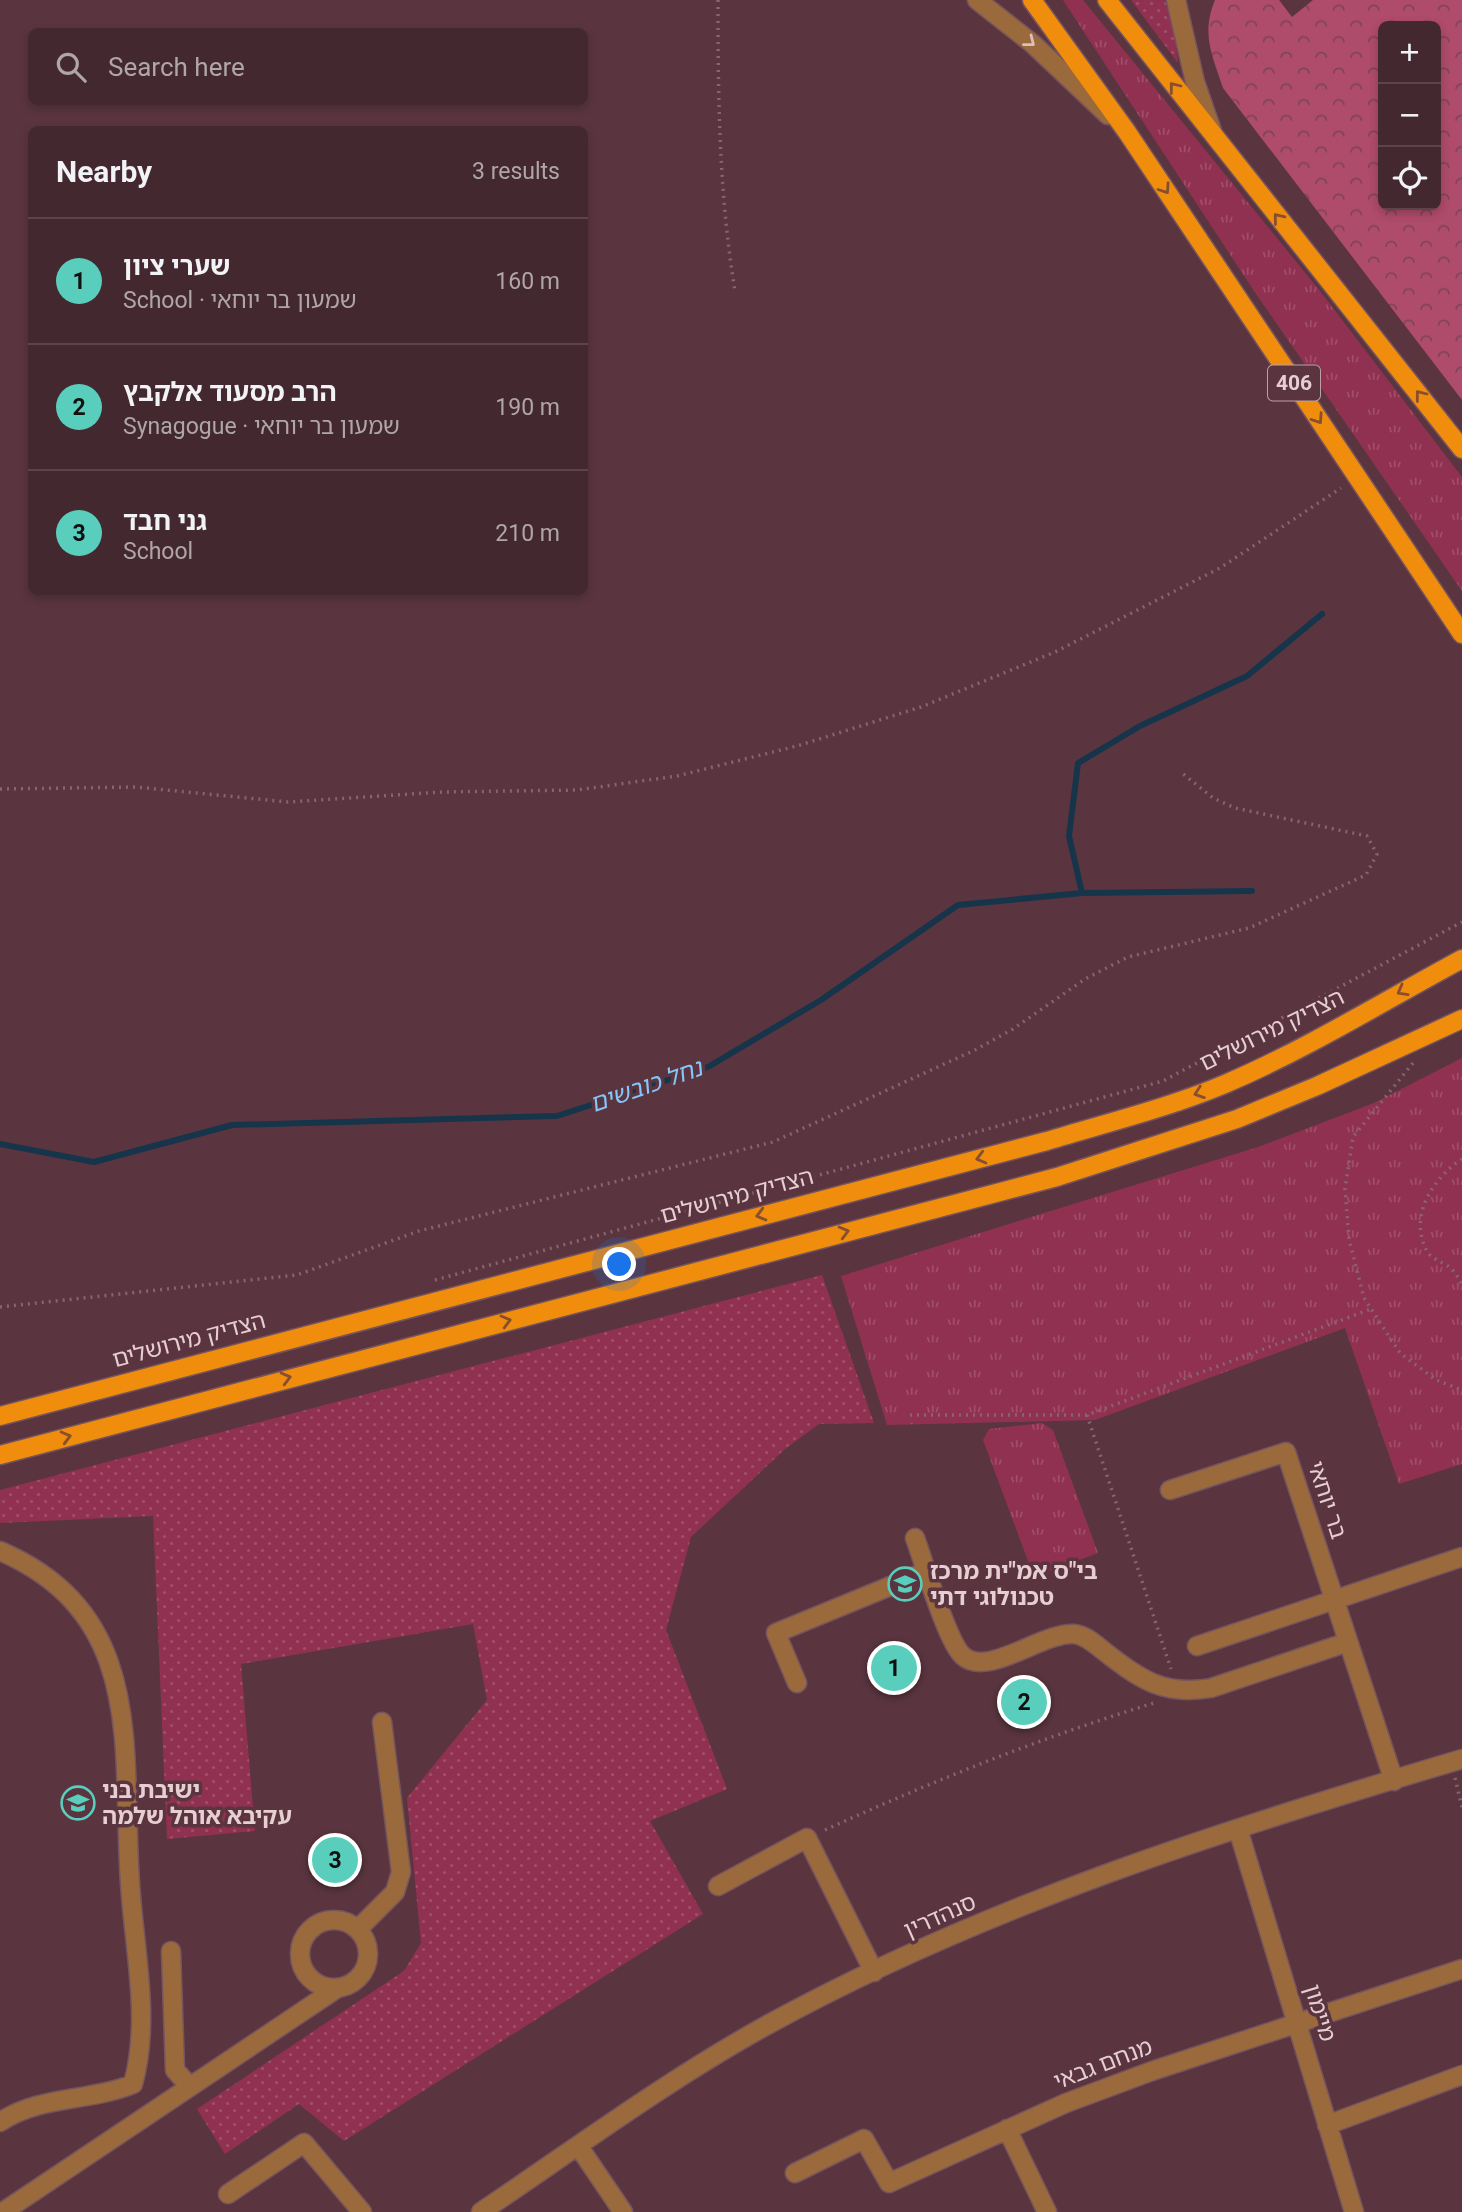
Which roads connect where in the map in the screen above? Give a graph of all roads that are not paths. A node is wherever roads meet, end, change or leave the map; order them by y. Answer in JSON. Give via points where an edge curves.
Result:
{"nodes":[{"id":1,"x":976,"y":0,"type":"edge"},
{"id":2,"x":1032,"y":0,"type":"edge"},
{"id":3,"x":1107,"y":0,"type":"edge"},
{"id":4,"x":1176,"y":0,"type":"edge"},
{"id":5,"x":1127,"y":132,"type":"junction"},
{"id":6,"x":1216,"y":141,"type":"junction"},
{"id":7,"x":1462,"y":449,"type":"edge"},
{"id":8,"x":1462,"y":634,"type":"edge"},
{"id":9,"x":1462,"y":959,"type":"edge"},
{"id":10,"x":1462,"y":1019,"type":"edge"},
{"id":11,"x":0,"y":1416,"type":"edge"},
{"id":12,"x":0,"y":1455,"type":"edge"},
{"id":13,"x":1170,"y":1490,"type":"dead end"},
{"id":14,"x":915,"y":1538,"type":"dead end"},
{"id":15,"x":0,"y":1551,"type":"edge"},
{"id":16,"x":1462,"y":1557,"type":"edge"},
{"id":17,"x":927,"y":1571,"type":"junction"},
{"id":18,"x":1334,"y":1600,"type":"junction"},
{"id":19,"x":1348,"y":1642,"type":"junction"},
{"id":20,"x":1197,"y":1646,"type":"dead end"},
{"id":21,"x":797,"y":1683,"type":"dead end"},
{"id":22,"x":382,"y":1722,"type":"dead end"},
{"id":23,"x":1457,"y":1761,"type":"edge"},
{"id":24,"x":1394,"y":1781,"type":"junction"},
{"id":25,"x":1238,"y":1829,"type":"junction"},
{"id":26,"x":718,"y":1886,"type":"dead end"},
{"id":27,"x":358,"y":1929,"type":"junction"},
{"id":28,"x":170,"y":1951,"type":"dead end"},
{"id":29,"x":1462,"y":1969,"type":"edge"},
{"id":30,"x":874,"y":1972,"type":"junction"},
{"id":31,"x":336,"y":1989,"type":"junction"},
{"id":32,"x":1297,"y":2023,"type":"junction"},
{"id":33,"x":1462,"y":2075,"type":"edge"},
{"id":34,"x":190,"y":2087,"type":"junction"},
{"id":35,"x":0,"y":2122,"type":"edge"},
{"id":36,"x":1327,"y":2125,"type":"junction"},
{"id":37,"x":1007,"y":2129,"type":"junction"},
{"id":38,"x":579,"y":2147,"type":"junction"},
{"id":39,"x":795,"y":2173,"type":"dead end"},
{"id":40,"x":228,"y":2194,"type":"dead end"},
{"id":41,"x":3,"y":2212,"type":"edge"},
{"id":42,"x":362,"y":2212,"type":"edge"},
{"id":43,"x":481,"y":2212,"type":"edge"},
{"id":44,"x":623,"y":2212,"type":"edge"},
{"id":45,"x":1047,"y":2212,"type":"edge"},
{"id":46,"x":1354,"y":2212,"type":"edge"}],
"edges":[{"from":1,"to":5,"type":"street","one_way":true,"via":[[1033,44]]},
{"from":2,"to":5,"type":"main road","number":"406"},
{"from":6,"to":3,"type":"main road","one_way":true},
{"from":4,"to":6,"type":"street","via":[[1195,82]]},
{"from":5,"to":8,"type":"main road","number":"406","one_way":true},
{"from":7,"to":6,"type":"main road","one_way":true},
{"from":9,"to":11,"type":"main road","name":"הצדיק מירושלים","one_way":true,"via":[[1283,1057],[1146,1112]]},
{"from":12,"to":10,"type":"main road","one_way":true,"via":[[1057,1177],[1157,1147],[1317,1086]]},
{"from":13,"to":18,"type":"street","name":"בר יוחאי","via":[[1286,1452]]},
{"from":14,"to":17,"type":"street"},
{"from":15,"to":35,"type":"street","via":[[50,1579],[81,1610],[106,1653],[120,1700],[127,1742],[141,2050],[133,2084],[18,2110]]},
{"from":16,"to":18,"type":"street"},
{"from":17,"to":19,"type":"street","via":[[954,1645],[968,1660],[986,1663],[1055,1635],[1077,1634],[1132,1673],[1178,1692],[1211,1688]]},
{"from":17,"to":21,"type":"street","via":[[776,1633]]},
{"from":18,"to":19,"type":"street","name":"בר יוחאי"},
{"from":18,"to":20,"type":"street"},
{"from":19,"to":24,"type":"street","name":"בר יוחאי"},
{"from":22,"to":27,"type":"street","via":[[401,1872],[394,1892]]},
{"from":23,"to":24,"type":"street","name":"סנהדרין"},
{"from":24,"to":25,"type":"street","name":"סנהדרין"},
{"from":25,"to":30,"type":"street","name":"סנהדרין","via":[[1019,1908]]},
{"from":25,"to":32,"type":"street","name":"מיימון"},
{"from":26,"to":30,"type":"street","via":[[807,1838]]},
{"from":27,"to":31,"type":"street","via":[[369,1949],[365,1971]]},
{"from":27,"to":31,"type":"street","via":[[337,1920],[326,1921],[315,1925],[301,1942],[299,1954],[306,1975],[314,1983]]},
{"from":28,"to":34,"type":"street","via":[[175,2070]]},
{"from":29,"to":32,"type":"street","name":"מנחם גבאי"},
{"from":30,"to":38,"type":"street","name":"סנהדרין","via":[[770,2024],[647,2099]]},
{"from":31,"to":34,"type":"street"},
{"from":32,"to":36,"type":"street","name":"מיימון"},
{"from":32,"to":37,"type":"street","name":"מנחם גבאי","via":[[1152,2071]]},
{"from":33,"to":36,"type":"street"},
{"from":34,"to":41,"type":"street"},
{"from":36,"to":46,"type":"street","name":"מיימון"},
{"from":37,"to":39,"type":"street","name":"מנחם גבאי","via":[[889,2183],[864,2139]]},
{"from":37,"to":45,"type":"street"},
{"from":38,"to":43,"type":"street","name":"סנהדרין"},
{"from":38,"to":44,"type":"street"},
{"from":40,"to":42,"type":"street","via":[[304,2143]]}]}
